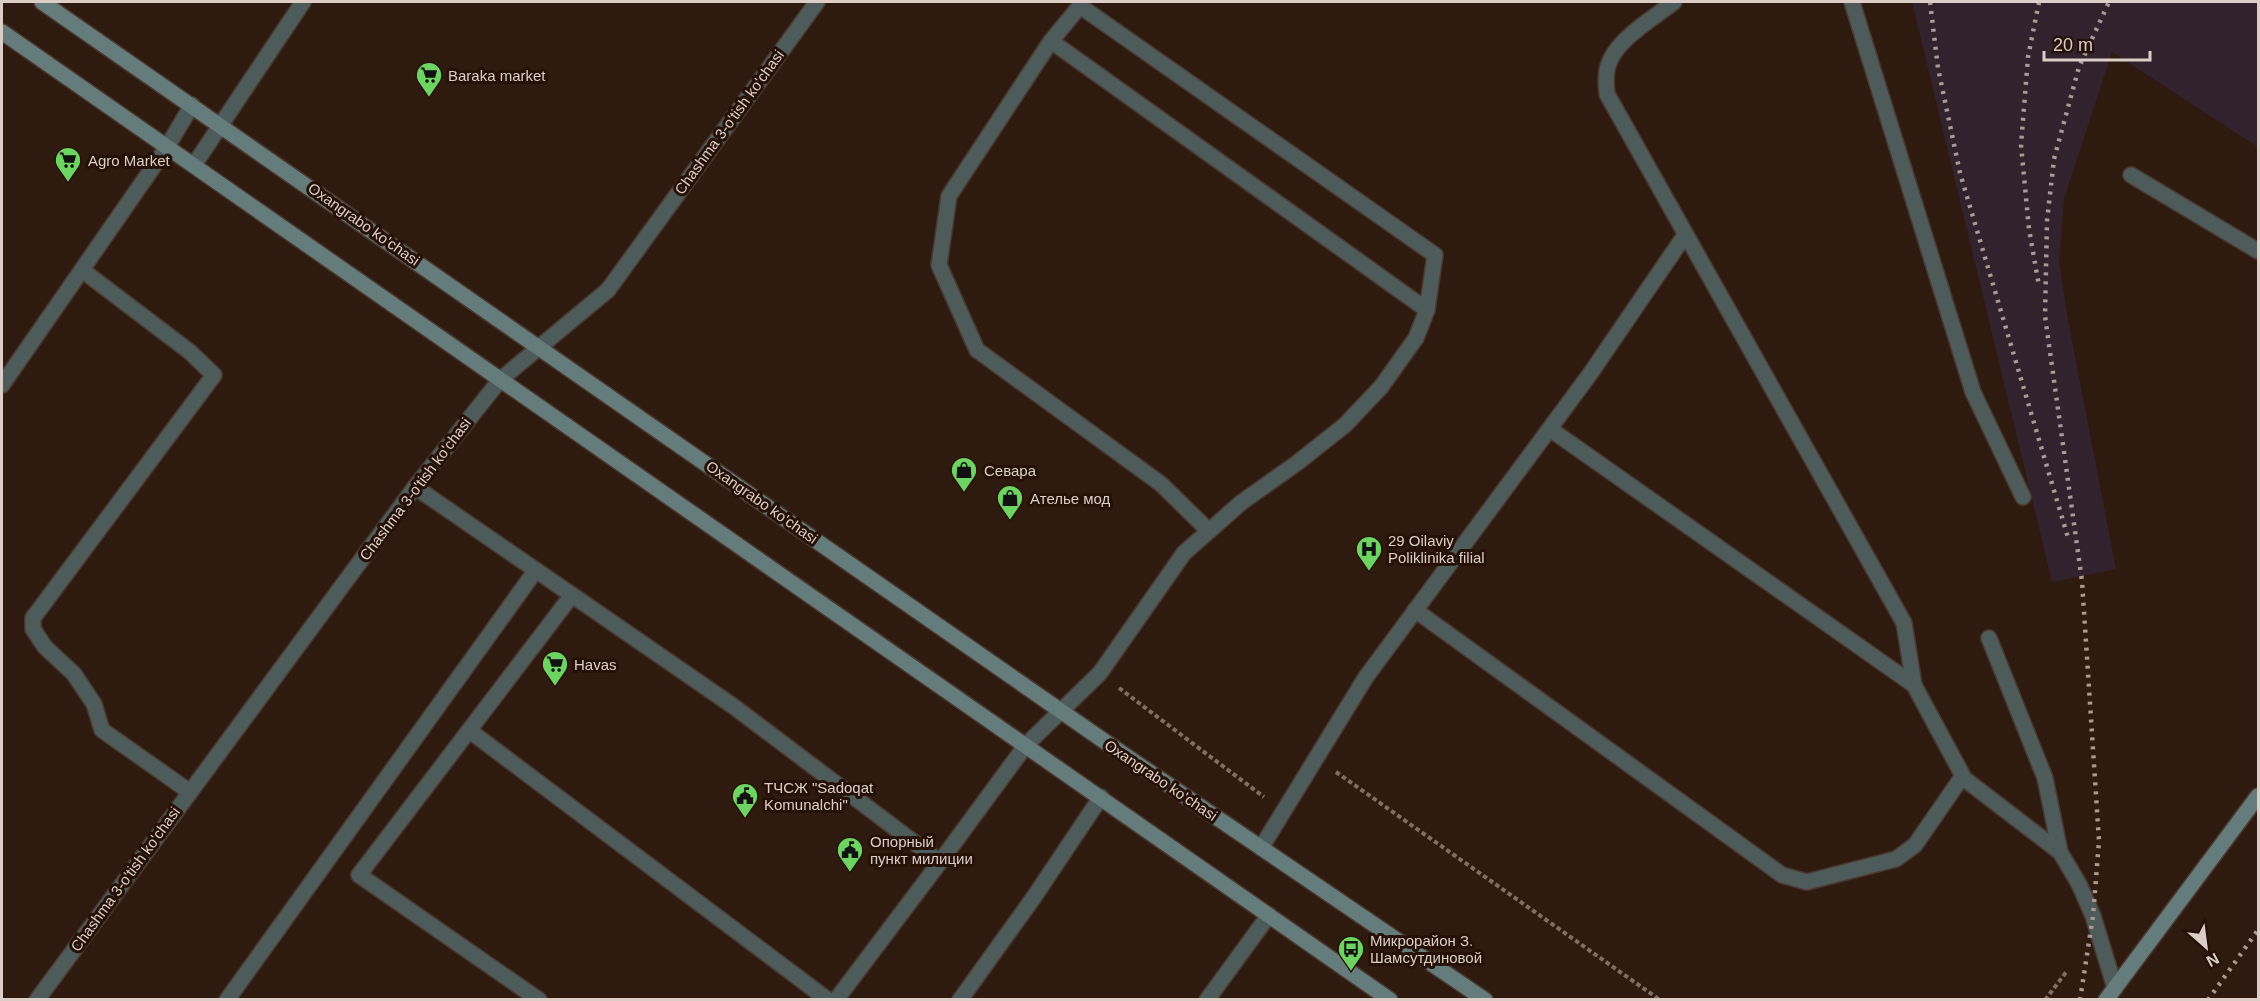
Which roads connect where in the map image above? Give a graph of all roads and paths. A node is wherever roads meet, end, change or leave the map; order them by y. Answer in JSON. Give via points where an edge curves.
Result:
{"nodes":[{"id":1,"x":42,"y":2,"type":"edge"},
{"id":2,"x":303,"y":2,"type":"edge"},
{"id":3,"x":817,"y":2,"type":"edge"},
{"id":4,"x":1674,"y":2,"type":"edge"},
{"id":5,"x":1852,"y":2,"type":"edge"},
{"id":6,"x":1077,"y":4,"type":"edge"},
{"id":7,"x":2,"y":32,"type":"edge"},
{"id":8,"x":1051,"y":41,"type":"junction"},
{"id":9,"x":192,"y":105,"type":"junction"},
{"id":10,"x":220,"y":124,"type":"junction"},
{"id":11,"x":167,"y":147,"type":"junction"},
{"id":12,"x":194,"y":165,"type":"junction"},
{"id":13,"x":2131,"y":175,"type":"dead end"},
{"id":14,"x":1684,"y":235,"type":"junction"},
{"id":15,"x":2259,"y":251,"type":"edge"},
{"id":16,"x":82,"y":270,"type":"junction"},
{"id":17,"x":1427,"y":309,"type":"junction"},
{"id":18,"x":540,"y":347,"type":"junction"},
{"id":19,"x":500,"y":380,"type":"junction"},
{"id":20,"x":2,"y":385,"type":"edge"},
{"id":21,"x":1550,"y":429,"type":"junction"},
{"id":22,"x":415,"y":487,"type":"junction"},
{"id":23,"x":2023,"y":497,"type":"dead end"},
{"id":24,"x":1209,"y":531,"type":"junction"},
{"id":25,"x":537,"y":570,"type":"junction"},
{"id":26,"x":572,"y":595,"type":"junction"},
{"id":27,"x":1415,"y":610,"type":"junction"},
{"id":28,"x":1989,"y":638,"type":"dead end"},
{"id":29,"x":1100,"y":673,"type":"junction"},
{"id":30,"x":1914,"y":685,"type":"junction"},
{"id":31,"x":1062,"y":711,"type":"junction"},
{"id":32,"x":470,"y":731,"type":"junction"},
{"id":33,"x":1026,"y":745,"type":"junction"},
{"id":34,"x":1316,"y":758,"type":"junction"},
{"id":35,"x":1964,"y":778,"type":"junction"},
{"id":36,"x":190,"y":792,"type":"junction"},
{"id":37,"x":2259,"y":796,"type":"edge"},
{"id":38,"x":1101,"y":797,"type":"junction"},
{"id":39,"x":1283,"y":812,"type":"junction"},
{"id":40,"x":1261,"y":848,"type":"junction"},
{"id":41,"x":2060,"y":852,"type":"junction"},
{"id":42,"x":940,"y":862,"type":"junction"},
{"id":43,"x":1269,"y":915,"type":"junction"},
{"id":44,"x":2067,"y":971,"type":"dead end"},
{"id":45,"x":2111,"y":994,"type":"edge"},
{"id":46,"x":42,"y":998,"type":"edge"},
{"id":47,"x":227,"y":999,"type":"edge"},
{"id":48,"x":539,"y":999,"type":"edge"},
{"id":49,"x":828,"y":999,"type":"edge"},
{"id":50,"x":836,"y":999,"type":"edge"},
{"id":51,"x":960,"y":999,"type":"edge"},
{"id":52,"x":1207,"y":999,"type":"edge"},
{"id":53,"x":1390,"y":999,"type":"edge"},
{"id":54,"x":1485,"y":999,"type":"edge"},
{"id":55,"x":1660,"y":999,"type":"edge"},
{"id":56,"x":2044,"y":999,"type":"edge"}],
"edges":[{"from":1,"to":9,"type":"main road","name":"Oxangrabo ko'chasi"},
{"from":2,"to":10,"type":"street"},
{"from":3,"to":18,"type":"street","name":"Chashma 3-o'tish ko'chasi","via":[[608,290]]},
{"from":4,"to":14,"type":"street","via":[[1614,52],[1606,80],[1607,94]]},
{"from":5,"to":23,"type":"street","via":[[1973,392]]},
{"from":6,"to":8,"type":"street"},
{"from":6,"to":17,"type":"street","via":[[1435,255]]},
{"from":7,"to":11,"type":"main road"},
{"from":8,"to":17,"type":"street"},
{"from":8,"to":24,"type":"street","via":[[950,196],[939,265],[977,350],[1161,484]]},
{"from":9,"to":10,"type":"main road","name":"Oxangrabo ko'chasi"},
{"from":9,"to":11,"type":"street"},
{"from":10,"to":12,"type":"street"},
{"from":10,"to":18,"type":"main road","name":"Oxangrabo ko'chasi"},
{"from":11,"to":12,"type":"main road"},
{"from":11,"to":16,"type":"street"},
{"from":12,"to":19,"type":"main road"},
{"from":13,"to":15,"type":"street"},
{"from":14,"to":21,"type":"street"},
{"from":14,"to":30,"type":"street","via":[[1904,623]]},
{"from":16,"to":20,"type":"street"},
{"from":16,"to":36,"type":"street","via":[[190,352],[214,375],[33,618],[33,629],[45,647],[74,674],[94,704],[102,730]]},
{"from":17,"to":24,"type":"street","via":[[1416,338],[1381,387],[1345,425]]},
{"from":18,"to":19,"type":"street","name":"Chashma 3-o'tish ko'chasi"},
{"from":18,"to":31,"type":"main road","name":"Oxangrabo ko'chasi"},
{"from":19,"to":22,"type":"street","name":"Chashma 3-o'tish ko'chasi"},
{"from":19,"to":33,"type":"main road"},
{"from":21,"to":27,"type":"street"},
{"from":21,"to":30,"type":"street"},
{"from":22,"to":25,"type":"street"},
{"from":22,"to":36,"type":"street","name":"Chashma 3-o'tish ko'chasi"},
{"from":24,"to":29,"type":"street","via":[[1184,553]]},
{"from":25,"to":26,"type":"street"},
{"from":25,"to":47,"type":"street"},
{"from":26,"to":32,"type":"street"},
{"from":26,"to":42,"type":"street","via":[[733,706]]},
{"from":27,"to":34,"type":"street","via":[[1366,677]]},
{"from":27,"to":35,"type":"street","via":[[1782,875],[1807,882],[1896,859],[1915,845]]},
{"from":28,"to":41,"type":"street","via":[[2045,778]]},
{"from":29,"to":31,"type":"street"},
{"from":29,"to":39,"type":"path"},
{"from":30,"to":35,"type":"street"},
{"from":31,"to":33,"type":"street"},
{"from":31,"to":40,"type":"main road","name":"Oxangrabo ko'chasi"},
{"from":32,"to":48,"type":"street","via":[[359,875]]},
{"from":32,"to":49,"type":"street"},
{"from":33,"to":38,"type":"main road"},
{"from":33,"to":42,"type":"street"},
{"from":34,"to":39,"type":"street"},
{"from":34,"to":55,"type":"path"},
{"from":35,"to":41,"type":"street"},
{"from":36,"to":46,"type":"street","name":"Chashma 3-o'tish ko'chasi"},
{"from":37,"to":45,"type":"main road"},
{"from":38,"to":43,"type":"main road"},
{"from":38,"to":51,"type":"street"},
{"from":39,"to":40,"type":"street"},
{"from":40,"to":54,"type":"main road","name":"Oxangrabo ko'chasi"},
{"from":41,"to":45,"type":"street","via":[[2093,916]]},
{"from":42,"to":50,"type":"street"},
{"from":43,"to":52,"type":"street"},
{"from":43,"to":53,"type":"main road"},
{"from":44,"to":56,"type":"path"}]}
